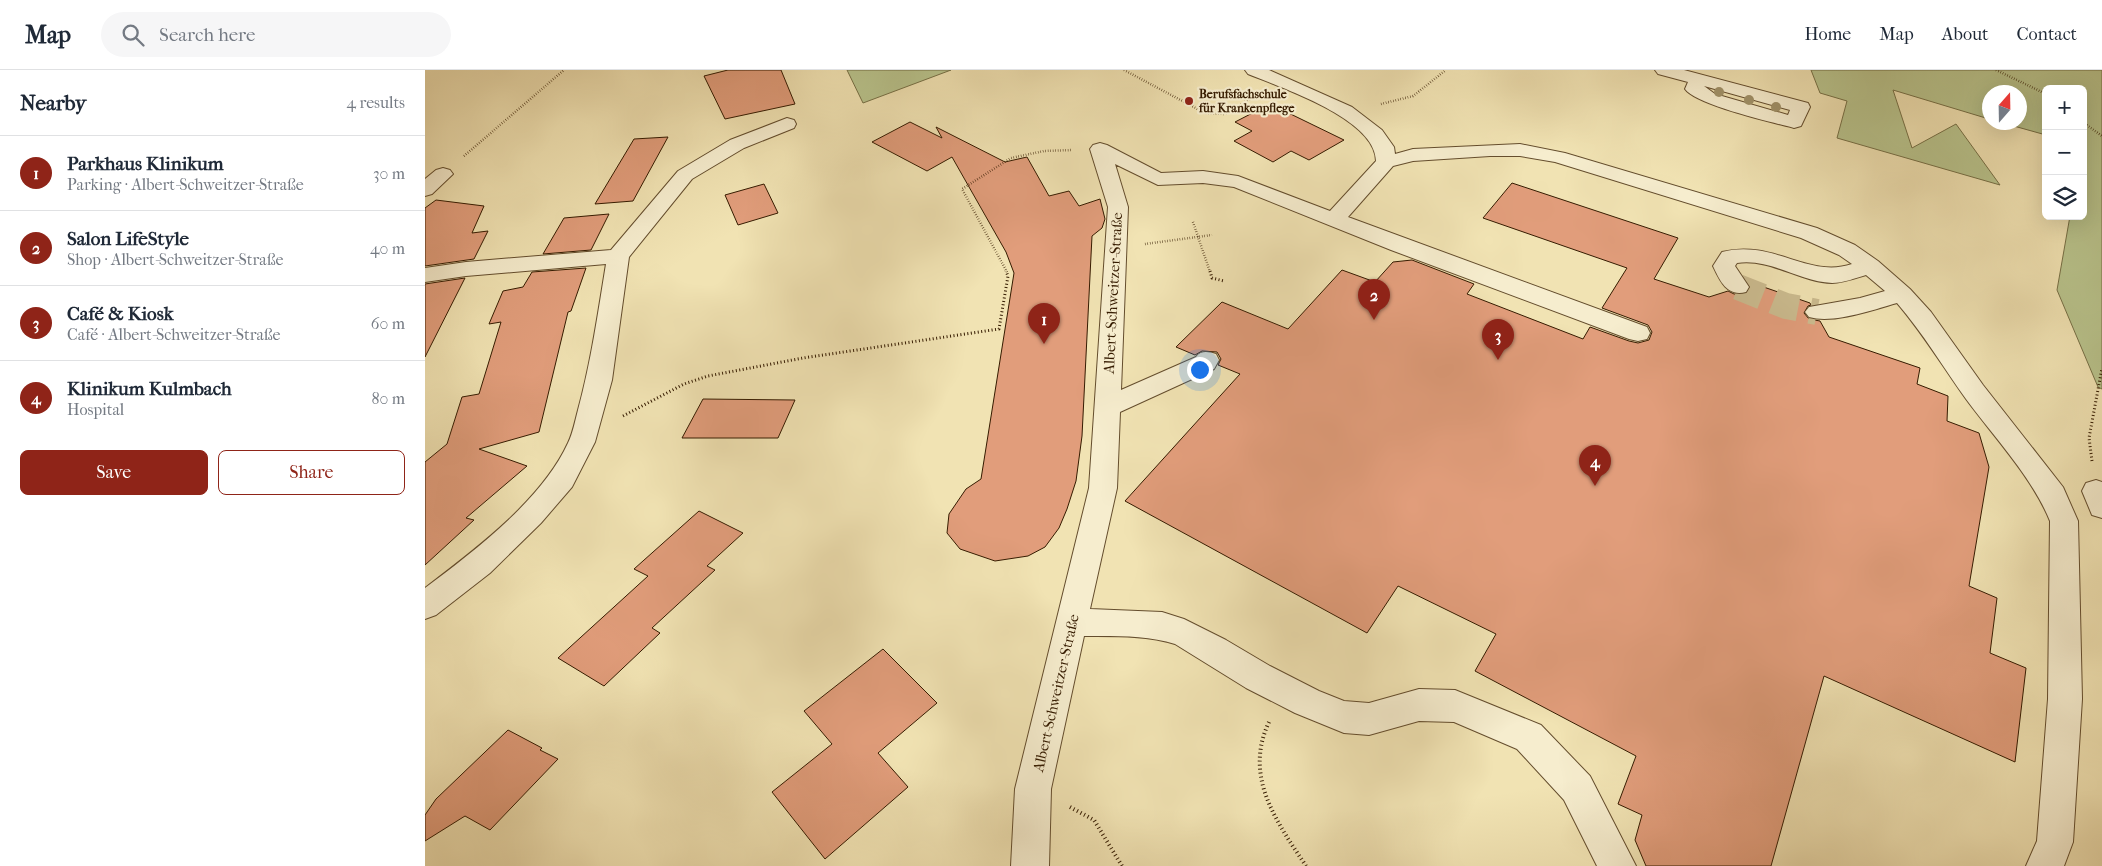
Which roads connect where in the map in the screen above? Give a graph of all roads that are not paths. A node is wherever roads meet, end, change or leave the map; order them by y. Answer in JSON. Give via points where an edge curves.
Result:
{"nodes":[{"id":1,"x":1254,"y":70,"type":"edge"},
{"id":2,"x":1664,"y":70,"type":"edge"},
{"id":3,"x":1698,"y":79,"type":"junction"},
{"id":4,"x":787,"y":124,"type":"dead end"},
{"id":5,"x":1386,"y":162,"type":"junction"},
{"id":6,"x":443,"y":174,"type":"road end"},
{"id":7,"x":425,"y":190,"type":"edge"},
{"id":8,"x":1334,"y":218,"type":"junction"},
{"id":9,"x":618,"y":256,"type":"junction"},
{"id":10,"x":1870,"y":266,"type":"junction"},
{"id":11,"x":425,"y":275,"type":"edge"},
{"id":12,"x":1738,"y":286,"type":"tunnel mouth"},
{"id":13,"x":1902,"y":294,"type":"junction"},
{"id":14,"x":1817,"y":312,"type":"tunnel mouth"},
{"id":15,"x":1638,"y":333,"type":"dead end"},
{"id":16,"x":1207,"y":360,"type":"dead end"},
{"id":17,"x":1107,"y":407,"type":"junction"},
{"id":18,"x":425,"y":606,"type":"edge"},
{"id":19,"x":1071,"y":623,"type":"junction"},
{"id":20,"x":1030,"y":866,"type":"edge"},
{"id":21,"x":1617,"y":866,"type":"edge"},
{"id":22,"x":2045,"y":866,"type":"edge"}],
"edges":[{"from":1,"to":5,"type":"street","via":[[1349,112],[1377,135],[1385,148]]},
{"from":2,"to":3,"type":"street"},
{"from":3,"to":3,"type":"street","via":[[1773,99],[1801,107],[1794,122],[1709,98],[1694,89]]},
{"from":4,"to":9,"type":"street","via":[[737,144],[685,175]]},
{"from":5,"to":8,"type":"street"},
{"from":5,"to":10,"type":"street","via":[[1413,155],[1489,150],[1520,150],[1558,157],[1809,233],[1847,250]]},
{"from":6,"to":7,"type":"street"},
{"from":8,"to":15,"type":"street"},
{"from":8,"to":17,"type":"street","name":"Albert-Schweitzer-Straße","via":[[1238,182],[1203,176],[1158,179],[1100,149],[1118,207]]},
{"from":9,"to":11,"type":"street"},
{"from":9,"to":18,"type":"street","via":[[599,380],[583,439],[562,479],[531,515],[479,564]]},
{"from":10,"to":12,"type":"street","via":[[1834,276],[1744,254],[1729,257],[1724,266]]},
{"from":10,"to":13,"type":"street"},
{"from":13,"to":14,"type":"street","via":[[1861,306]]},
{"from":13,"to":22,"type":"street","via":[[2053,495],[2063,521],[2065,699],[2055,842]]},
{"from":16,"to":17,"type":"street"},
{"from":17,"to":19,"type":"street","name":"Albert-Schweitzer-Straße","via":[[1103,488]]},
{"from":19,"to":20,"type":"street","name":"Albert-Schweitzer-Straße","via":[[1033,789]]},
{"from":19,"to":21,"type":"street","via":[[1162,626],[1184,633],[1258,677],[1344,717],[1369,719],[1419,705],[1455,706],[1529,737],[1577,788]]}]}
